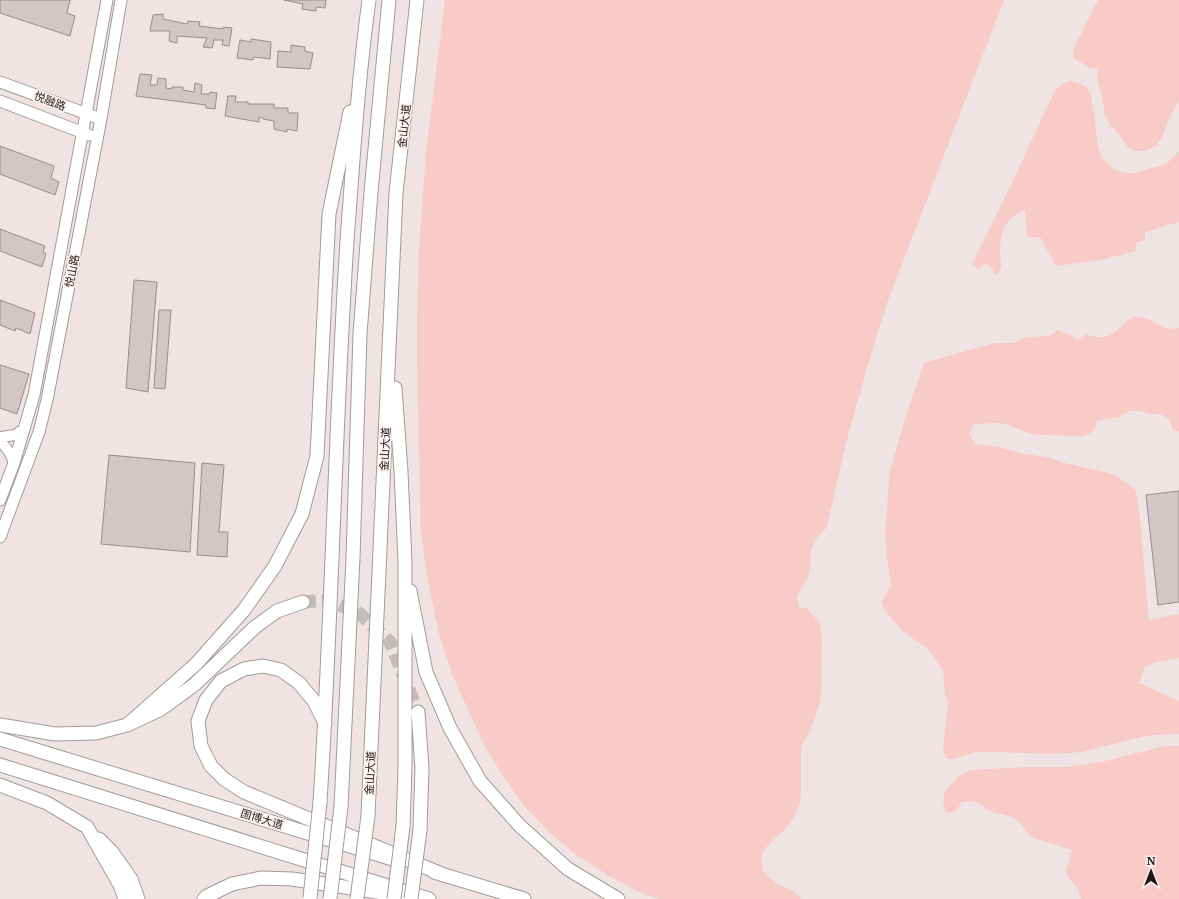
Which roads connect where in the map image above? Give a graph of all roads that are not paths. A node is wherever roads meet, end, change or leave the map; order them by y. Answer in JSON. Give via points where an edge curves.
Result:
{"nodes":[{"id":1,"x":107,"y":0,"type":"edge"},
{"id":2,"x":121,"y":0,"type":"edge"},
{"id":3,"x":368,"y":0,"type":"edge"},
{"id":4,"x":389,"y":0,"type":"edge"},
{"id":5,"x":417,"y":0,"type":"edge"},
{"id":6,"x":361,"y":55,"type":"junction"},
{"id":7,"x":0,"y":82,"type":"edge"},
{"id":8,"x":0,"y":101,"type":"edge"},
{"id":9,"x":86,"y":114,"type":"junction"},
{"id":10,"x":101,"y":120,"type":"junction"},
{"id":11,"x":83,"y":132,"type":"junction"},
{"id":12,"x":98,"y":137,"type":"junction"},
{"id":13,"x":390,"y":335,"type":"junction"},
{"id":14,"x":25,"y":428,"type":"junction"},
{"id":15,"x":0,"y":437,"type":"edge"},
{"id":16,"x":0,"y":442,"type":"edge"},
{"id":17,"x":14,"y":463,"type":"junction"},
{"id":18,"x":0,"y":500,"type":"edge"},
{"id":19,"x":0,"y":537,"type":"edge"},
{"id":20,"x":404,"y":562,"type":"junction"},
{"id":21,"x":303,"y":602,"type":"tunnel mouth"},
{"id":22,"x":418,"y":712,"type":"tunnel mouth"},
{"id":23,"x":325,"y":723,"type":"junction"},
{"id":24,"x":0,"y":725,"type":"edge"},
{"id":25,"x":128,"y":725,"type":"junction"},
{"id":26,"x":0,"y":739,"type":"edge"},
{"id":27,"x":0,"y":765,"type":"edge"},
{"id":28,"x":0,"y":785,"type":"edge"},
{"id":29,"x":87,"y":827,"type":"junction"},
{"id":30,"x":444,"y":875,"type":"junction"},
{"id":31,"x":125,"y":899,"type":"edge"},
{"id":32,"x":138,"y":899,"type":"edge"},
{"id":33,"x":204,"y":899,"type":"edge"},
{"id":34,"x":310,"y":899,"type":"edge"},
{"id":35,"x":330,"y":899,"type":"edge"},
{"id":36,"x":357,"y":899,"type":"edge"},
{"id":37,"x":394,"y":899,"type":"edge"},
{"id":38,"x":411,"y":899,"type":"edge"},
{"id":39,"x":422,"y":899,"type":"edge"},
{"id":40,"x":429,"y":899,"type":"edge"},
{"id":41,"x":524,"y":899,"type":"edge"},
{"id":42,"x":618,"y":899,"type":"edge"}],
"edges":[{"from":1,"to":9,"type":"main road","name":"悦山路"},
{"from":2,"to":10,"type":"main road","name":"悦山路"},
{"from":3,"to":6,"type":"main road"},
{"from":4,"to":35,"type":"main road","bridge":true,"via":[[360,334],[341,807]]},
{"from":5,"to":13,"type":"main road","name":"金山大道","via":[[396,193]]},
{"from":6,"to":23,"type":"main road","via":[[341,342]]},
{"from":6,"to":25,"type":"main road","via":[[329,214],[317,456],[302,514],[275,566],[244,610],[196,664]]},
{"from":7,"to":9,"type":"main road","name":"悦融路"},
{"from":8,"to":11,"type":"main road","name":"悦融路"},
{"from":9,"to":10,"type":"main road","name":"悦融路"},
{"from":9,"to":11,"type":"main road","name":"悦山路"},
{"from":10,"to":12,"type":"main road","name":"悦山路"},
{"from":11,"to":12,"type":"main road","name":"悦融路"},
{"from":11,"to":14,"type":"main road","name":"悦山路","via":[[34,395]]},
{"from":12,"to":19,"type":"main road","name":"悦山路","via":[[40,432]]},
{"from":13,"to":20,"type":"main road","via":[[401,471]]},
{"from":13,"to":36,"type":"main road","name":"金山大道","bridge":true,"via":[[368,816]]},
{"from":14,"to":15,"type":"street","via":[[15,435]]},
{"from":14,"to":17,"type":"main road","name":"悦山路"},
{"from":16,"to":17,"type":"street","via":[[8,450]]},
{"from":17,"to":18,"type":"main road","name":"悦山路"},
{"from":20,"to":37,"type":"main road","bridge":true,"via":[[405,768],[403,826]]},
{"from":20,"to":42,"type":"main road","via":[[426,672],[450,728],[480,780],[520,826],[568,869]]},
{"from":21,"to":25,"type":"main road","via":[[277,611],[255,627],[194,685],[161,709]]},
{"from":22,"to":38,"type":"main road","bridge":true,"via":[[422,768],[420,830]]},
{"from":23,"to":30,"type":"main road","via":[[314,701],[299,683],[281,670],[263,666],[244,669],[221,681],[206,700],[198,720],[201,746],[211,766],[224,779],[244,792]]},
{"from":23,"to":34,"type":"main road","bridge":true},
{"from":24,"to":25,"type":"main road","via":[[55,734],[96,734]]},
{"from":26,"to":30,"type":"main road","name":"国博大道"},
{"from":27,"to":40,"type":"main road"},
{"from":28,"to":29,"type":"main road","via":[[47,803]]},
{"from":29,"to":31,"type":"main road","via":[[120,885]]},
{"from":29,"to":32,"type":"main road","via":[[112,852],[131,879]]},
{"from":30,"to":41,"type":"main road","name":"国博大道"},
{"from":33,"to":39,"type":"main road","via":[[232,884],[261,878],[292,879]]}]}
